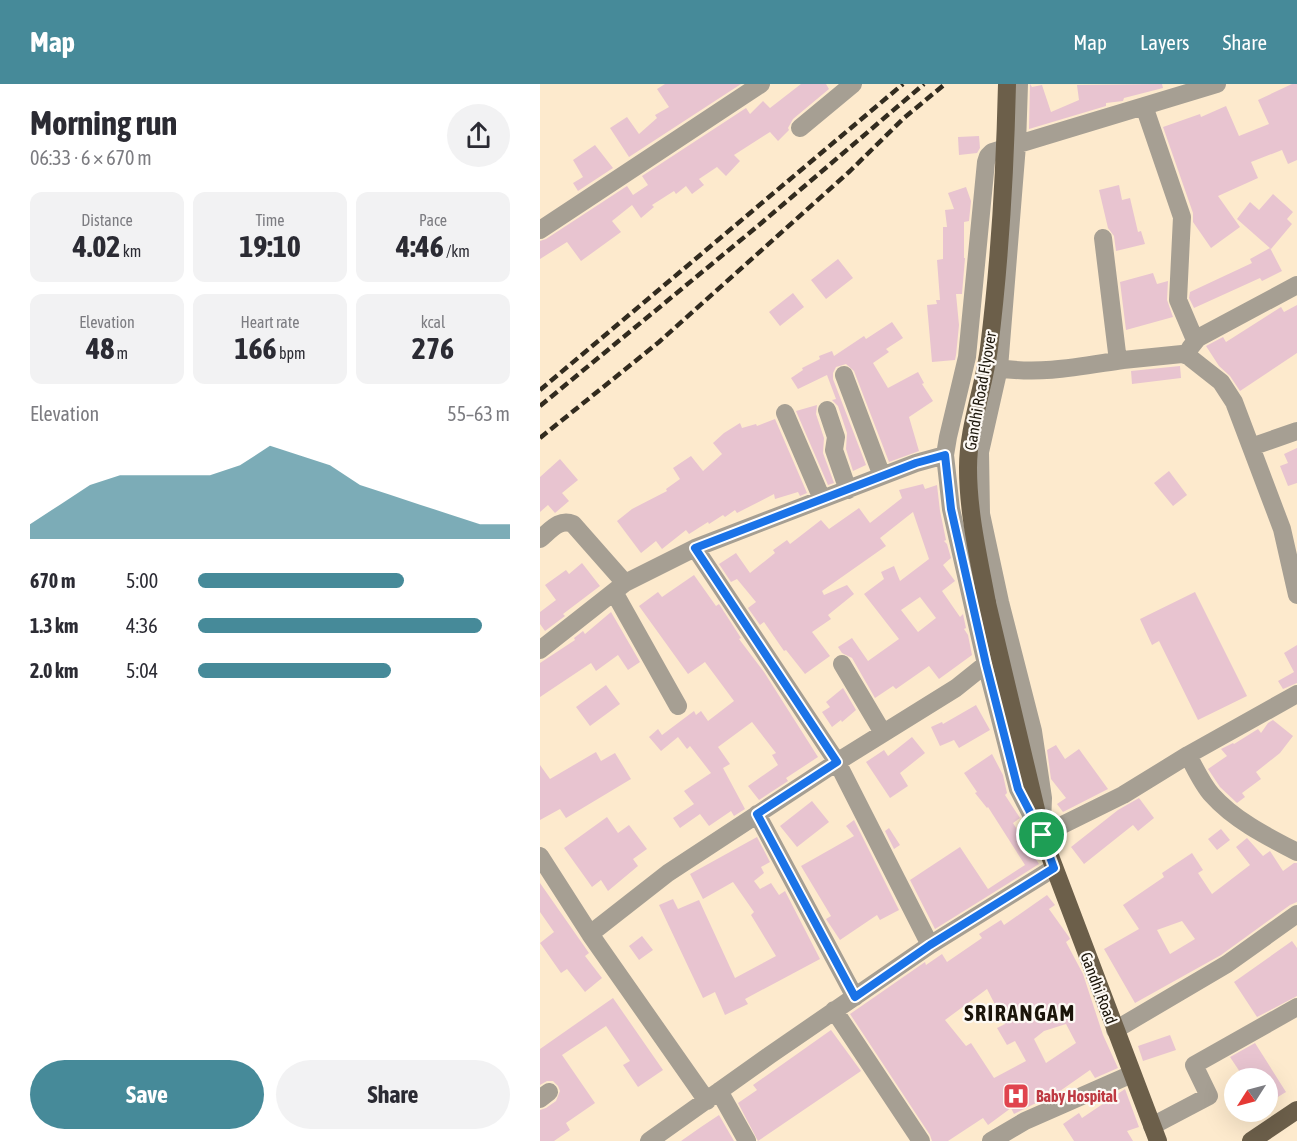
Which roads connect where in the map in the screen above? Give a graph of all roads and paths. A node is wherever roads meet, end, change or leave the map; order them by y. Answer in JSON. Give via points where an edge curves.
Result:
{"nodes":[{"id":1,"x":760,"y":84,"type":"edge"},
{"id":2,"x":853,"y":84,"type":"edge"},
{"id":3,"x":1007,"y":84,"type":"edge"},
{"id":4,"x":1019,"y":84,"type":"edge"},
{"id":5,"x":1217,"y":84,"type":"edge"},
{"id":6,"x":1144,"y":106,"type":"junction"},
{"id":7,"x":801,"y":128,"type":"dead end"},
{"id":8,"x":1017,"y":145,"type":"junction"},
{"id":9,"x":540,"y":230,"type":"edge"},
{"id":10,"x":1103,"y":238,"type":"dead end"},
{"id":11,"x":1297,"y":285,"type":"edge"},
{"id":12,"x":1190,"y":347,"type":"junction"},
{"id":13,"x":1118,"y":361,"type":"junction"},
{"id":14,"x":999,"y":368,"type":"junction"},
{"id":15,"x":844,"y":375,"type":"dead end"},
{"id":16,"x":827,"y":410,"type":"dead end"},
{"id":17,"x":785,"y":413,"type":"dead end"},
{"id":18,"x":1297,"y":431,"type":"edge"},
{"id":19,"x":1251,"y":447,"type":"junction"},
{"id":20,"x":945,"y":455,"type":"junction"},
{"id":21,"x":882,"y":476,"type":"junction"},
{"id":22,"x":848,"y":490,"type":"junction"},
{"id":23,"x":822,"y":499,"type":"junction"},
{"id":24,"x":540,"y":539,"type":"edge"},
{"id":25,"x":695,"y":548,"type":"junction"},
{"id":26,"x":620,"y":587,"type":"junction"},
{"id":27,"x":1297,"y":595,"type":"edge"},
{"id":28,"x":540,"y":650,"type":"edge"},
{"id":29,"x":842,"y":664,"type":"dead end"},
{"id":30,"x":986,"y":664,"type":"junction"},
{"id":31,"x":1297,"y":694,"type":"edge"},
{"id":32,"x":678,"y":706,"type":"dead end"},
{"id":33,"x":883,"y":733,"type":"junction"},
{"id":34,"x":1183,"y":758,"type":"junction"},
{"id":35,"x":837,"y":762,"type":"junction"},
{"id":36,"x":757,"y":814,"type":"junction"},
{"id":37,"x":1042,"y":835,"type":"junction"},
{"id":38,"x":1297,"y":852,"type":"edge"},
{"id":39,"x":540,"y":856,"type":"edge"},
{"id":40,"x":1054,"y":868,"type":"junction"},
{"id":41,"x":1297,"y":914,"type":"edge"},
{"id":42,"x":590,"y":934,"type":"junction"},
{"id":43,"x":930,"y":945,"type":"junction"},
{"id":44,"x":855,"y":997,"type":"junction"},
{"id":45,"x":1297,"y":1006,"type":"edge"},
{"id":46,"x":834,"y":1010,"type":"junction"},
{"id":47,"x":1115,"y":1030,"type":"junction"},
{"id":48,"x":1132,"y":1074,"type":"junction"},
{"id":49,"x":713,"y":1096,"type":"junction"},
{"id":50,"x":1297,"y":1110,"type":"edge"},
{"id":51,"x":1155,"y":1133,"type":"edge"},
{"id":52,"x":649,"y":1141,"type":"edge"},
{"id":53,"x":747,"y":1141,"type":"edge"},
{"id":54,"x":921,"y":1141,"type":"edge"},
{"id":55,"x":991,"y":1141,"type":"edge"},
{"id":56,"x":1251,"y":1141,"type":"edge"}],
"edges":[{"from":1,"to":9,"type":"street"},
{"from":2,"to":7,"type":"street"},
{"from":3,"to":37,"type":"main road","name":"Gandhi Road Flyover","bridge":true,"via":[[1005,171],[991,335],[970,438],[968,468],[987,603]]},
{"from":4,"to":8,"type":"street"},
{"from":5,"to":6,"type":"street"},
{"from":6,"to":8,"type":"street"},
{"from":6,"to":12,"type":"street","via":[[1181,214],[1178,300]]},
{"from":8,"to":14,"type":"street"},
{"from":8,"to":20,"type":"street","via":[[992,152],[986,162],[967,357]]},
{"from":10,"to":13,"type":"street"},
{"from":11,"to":12,"type":"street"},
{"from":12,"to":13,"type":"street"},
{"from":12,"to":19,"type":"street","via":[[1225,387]]},
{"from":13,"to":14,"type":"street","via":[[1067,370]]},
{"from":14,"to":37,"type":"street","via":[[980,452],[981,514],[1033,731],[1043,798]]},
{"from":15,"to":21,"type":"street"},
{"from":16,"to":22,"type":"street","via":[[836,437],[834,450]]},
{"from":17,"to":23,"type":"street"},
{"from":18,"to":19,"type":"street"},
{"from":19,"to":27,"type":"street","via":[[1282,529]]},
{"from":20,"to":21,"type":"street"},
{"from":20,"to":30,"type":"street","via":[[951,509]]},
{"from":21,"to":22,"type":"street"},
{"from":22,"to":23,"type":"street"},
{"from":23,"to":25,"type":"street"},
{"from":24,"to":26,"type":"street","via":[[559,523],[573,524]]},
{"from":25,"to":26,"type":"street"},
{"from":25,"to":35,"type":"street"},
{"from":26,"to":28,"type":"street"},
{"from":26,"to":32,"type":"street"},
{"from":29,"to":33,"type":"street"},
{"from":30,"to":33,"type":"street","via":[[956,688]]},
{"from":30,"to":37,"type":"street","via":[[1018,789]]},
{"from":31,"to":34,"type":"street"},
{"from":33,"to":35,"type":"street"},
{"from":34,"to":37,"type":"street","via":[[1123,795]]},
{"from":34,"to":38,"type":"street","via":[[1218,802],[1261,833]]},
{"from":35,"to":36,"type":"street"},
{"from":35,"to":43,"type":"street"},
{"from":36,"to":42,"type":"street","via":[[668,873]]},
{"from":36,"to":44,"type":"street"},
{"from":37,"to":40,"type":"main road","name":"Gandhi Road"},
{"from":39,"to":42,"type":"street"},
{"from":40,"to":43,"type":"street"},
{"from":40,"to":47,"type":"main road","name":"Gandhi Road"},
{"from":41,"to":47,"type":"street","via":[[1227,964]]},
{"from":42,"to":49,"type":"street"},
{"from":43,"to":44,"type":"street"},
{"from":44,"to":46,"type":"street"},
{"from":45,"to":51,"type":"street","via":[[1194,1065],[1209,1096]]},
{"from":46,"to":49,"type":"street"},
{"from":46,"to":54,"type":"street"},
{"from":47,"to":48,"type":"main road","name":"Gandhi Road"},
{"from":48,"to":51,"type":"main road","name":"Gandhi Road"},
{"from":48,"to":55,"type":"street","via":[[1025,1120]]},
{"from":49,"to":52,"type":"street"},
{"from":49,"to":53,"type":"street"},
{"from":50,"to":56,"type":"main road"}]}
